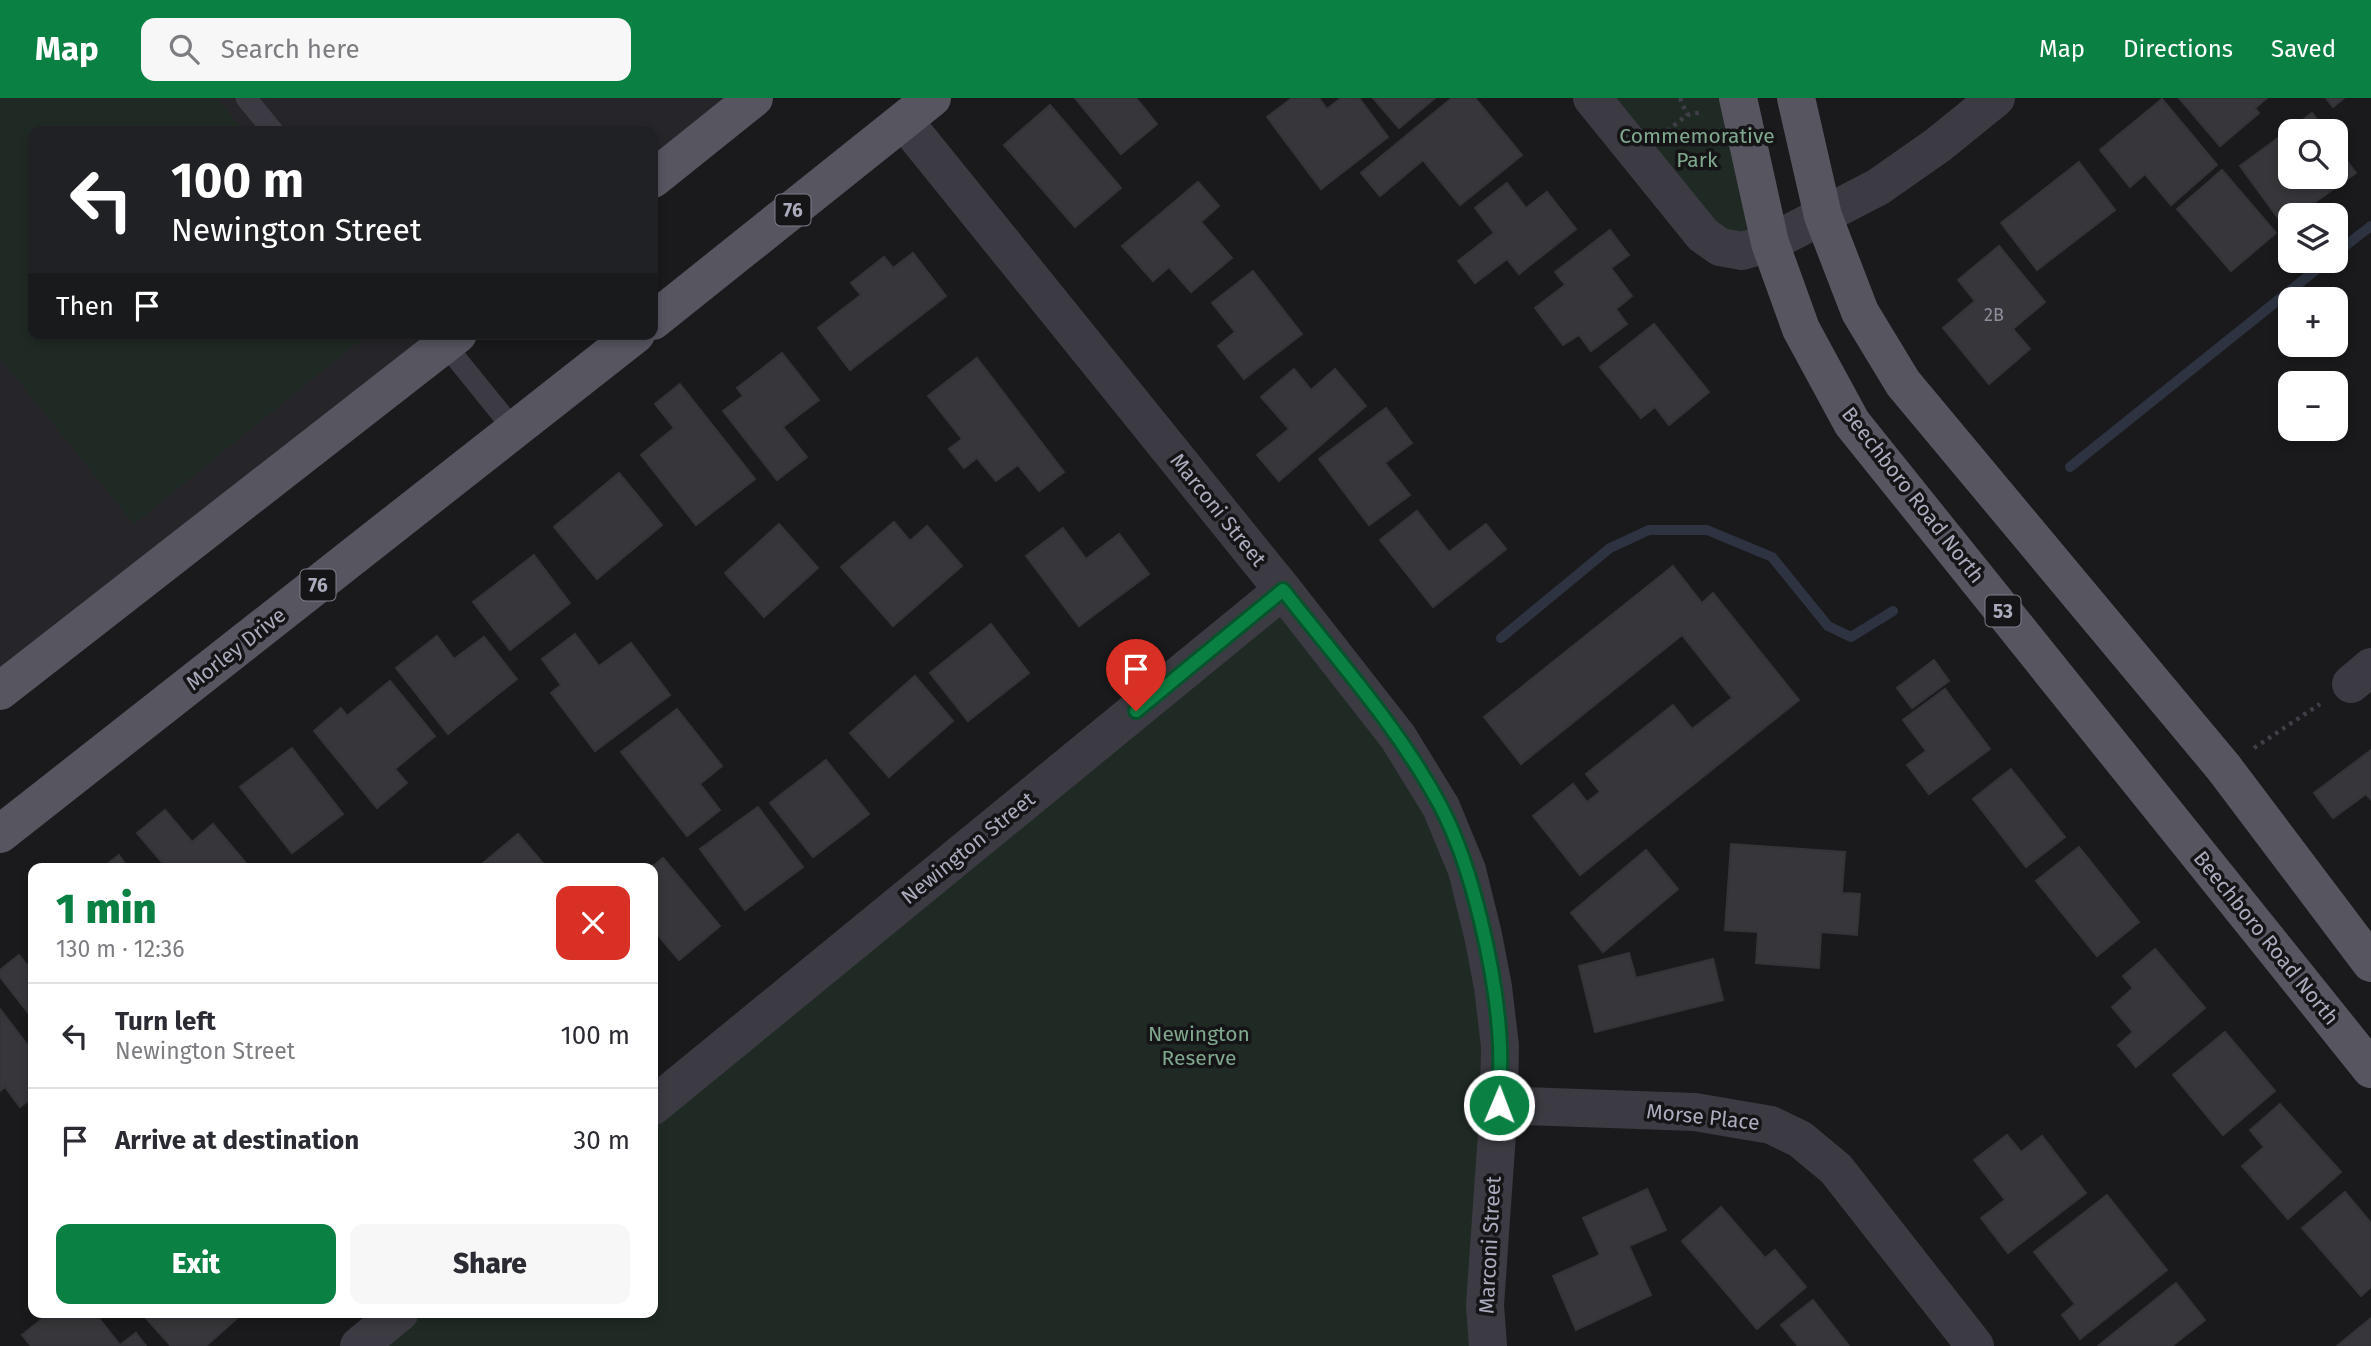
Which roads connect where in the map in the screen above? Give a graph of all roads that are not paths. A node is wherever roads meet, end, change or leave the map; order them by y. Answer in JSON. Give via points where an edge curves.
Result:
{"nodes":[{"id":1,"x":246,"y":98,"type":"edge"},
{"id":2,"x":754,"y":98,"type":"edge"},
{"id":3,"x":1592,"y":98,"type":"edge"},
{"id":4,"x":1738,"y":98,"type":"edge"},
{"id":5,"x":1796,"y":98,"type":"edge"},
{"id":6,"x":1996,"y":98,"type":"edge"},
{"id":7,"x":918,"y":110,"type":"edge"},
{"id":8,"x":269,"y":126,"type":"edge"},
{"id":9,"x":658,"y":175,"type":"edge"},
{"id":10,"x":1823,"y":216,"type":"junction"},
{"id":11,"x":1770,"y":243,"type":"junction"},
{"id":12,"x":658,"y":317,"type":"edge"},
{"id":13,"x":444,"y":340,"type":"edge"},
{"id":14,"x":448,"y":340,"type":"edge"},
{"id":15,"x":629,"y":340,"type":"edge"},
{"id":16,"x":515,"y":431,"type":"junction"},
{"id":17,"x":1283,"y":590,"type":"junction"},
{"id":18,"x":0,"y":691,"type":"edge"},
{"id":19,"x":0,"y":834,"type":"edge"},
{"id":20,"x":2371,"y":963,"type":"edge"},
{"id":21,"x":2371,"y":1069,"type":"edge"},
{"id":22,"x":658,"y":1102,"type":"edge"},
{"id":23,"x":1499,"y":1105,"type":"junction"},
{"id":24,"x":393,"y":1318,"type":"edge"},
{"id":25,"x":359,"y":1346,"type":"edge"},
{"id":26,"x":1488,"y":1346,"type":"edge"},
{"id":27,"x":1975,"y":1346,"type":"edge"}],
"edges":[{"from":1,"to":8,"type":"lane"},
{"from":2,"to":9,"type":"main road"},
{"from":3,"to":11,"type":"street","via":[[1703,235],[1720,247],[1742,251]]},
{"from":4,"to":11,"type":"main road","name":"Beechboro Road North","number":"53"},
{"from":5,"to":10,"type":"main road"},
{"from":6,"to":10,"type":"street","via":[[1878,187]]},
{"from":7,"to":12,"type":"main road","number":"76"},
{"from":7,"to":17,"type":"street","name":"Marconi Street"},
{"from":10,"to":11,"type":"street"},
{"from":10,"to":20,"type":"main road","via":[[1860,312],[1903,383],[2224,768]]},
{"from":11,"to":21,"type":"main road","name":"Beechboro Road North","number":"53","via":[[1801,329],[1852,423]]},
{"from":13,"to":18,"type":"main road"},
{"from":14,"to":16,"type":"lane"},
{"from":15,"to":16,"type":"main road","name":"Morley Drive","number":"76"},
{"from":16,"to":19,"type":"main road","name":"Morley Drive","number":"76"},
{"from":17,"to":22,"type":"street","name":"Newington Street"},
{"from":17,"to":23,"type":"street","name":"Marconi Street","via":[[1398,737],[1441,807],[1455,840],[1467,870],[1493,987],[1500,1046]]},
{"from":23,"to":26,"type":"street","name":"Marconi Street","via":[[1485,1305]]},
{"from":23,"to":27,"type":"street","name":"Morse Place","via":[[1695,1112],[1771,1125],[1800,1139],[1836,1169]]},
{"from":24,"to":25,"type":"street"}]}
